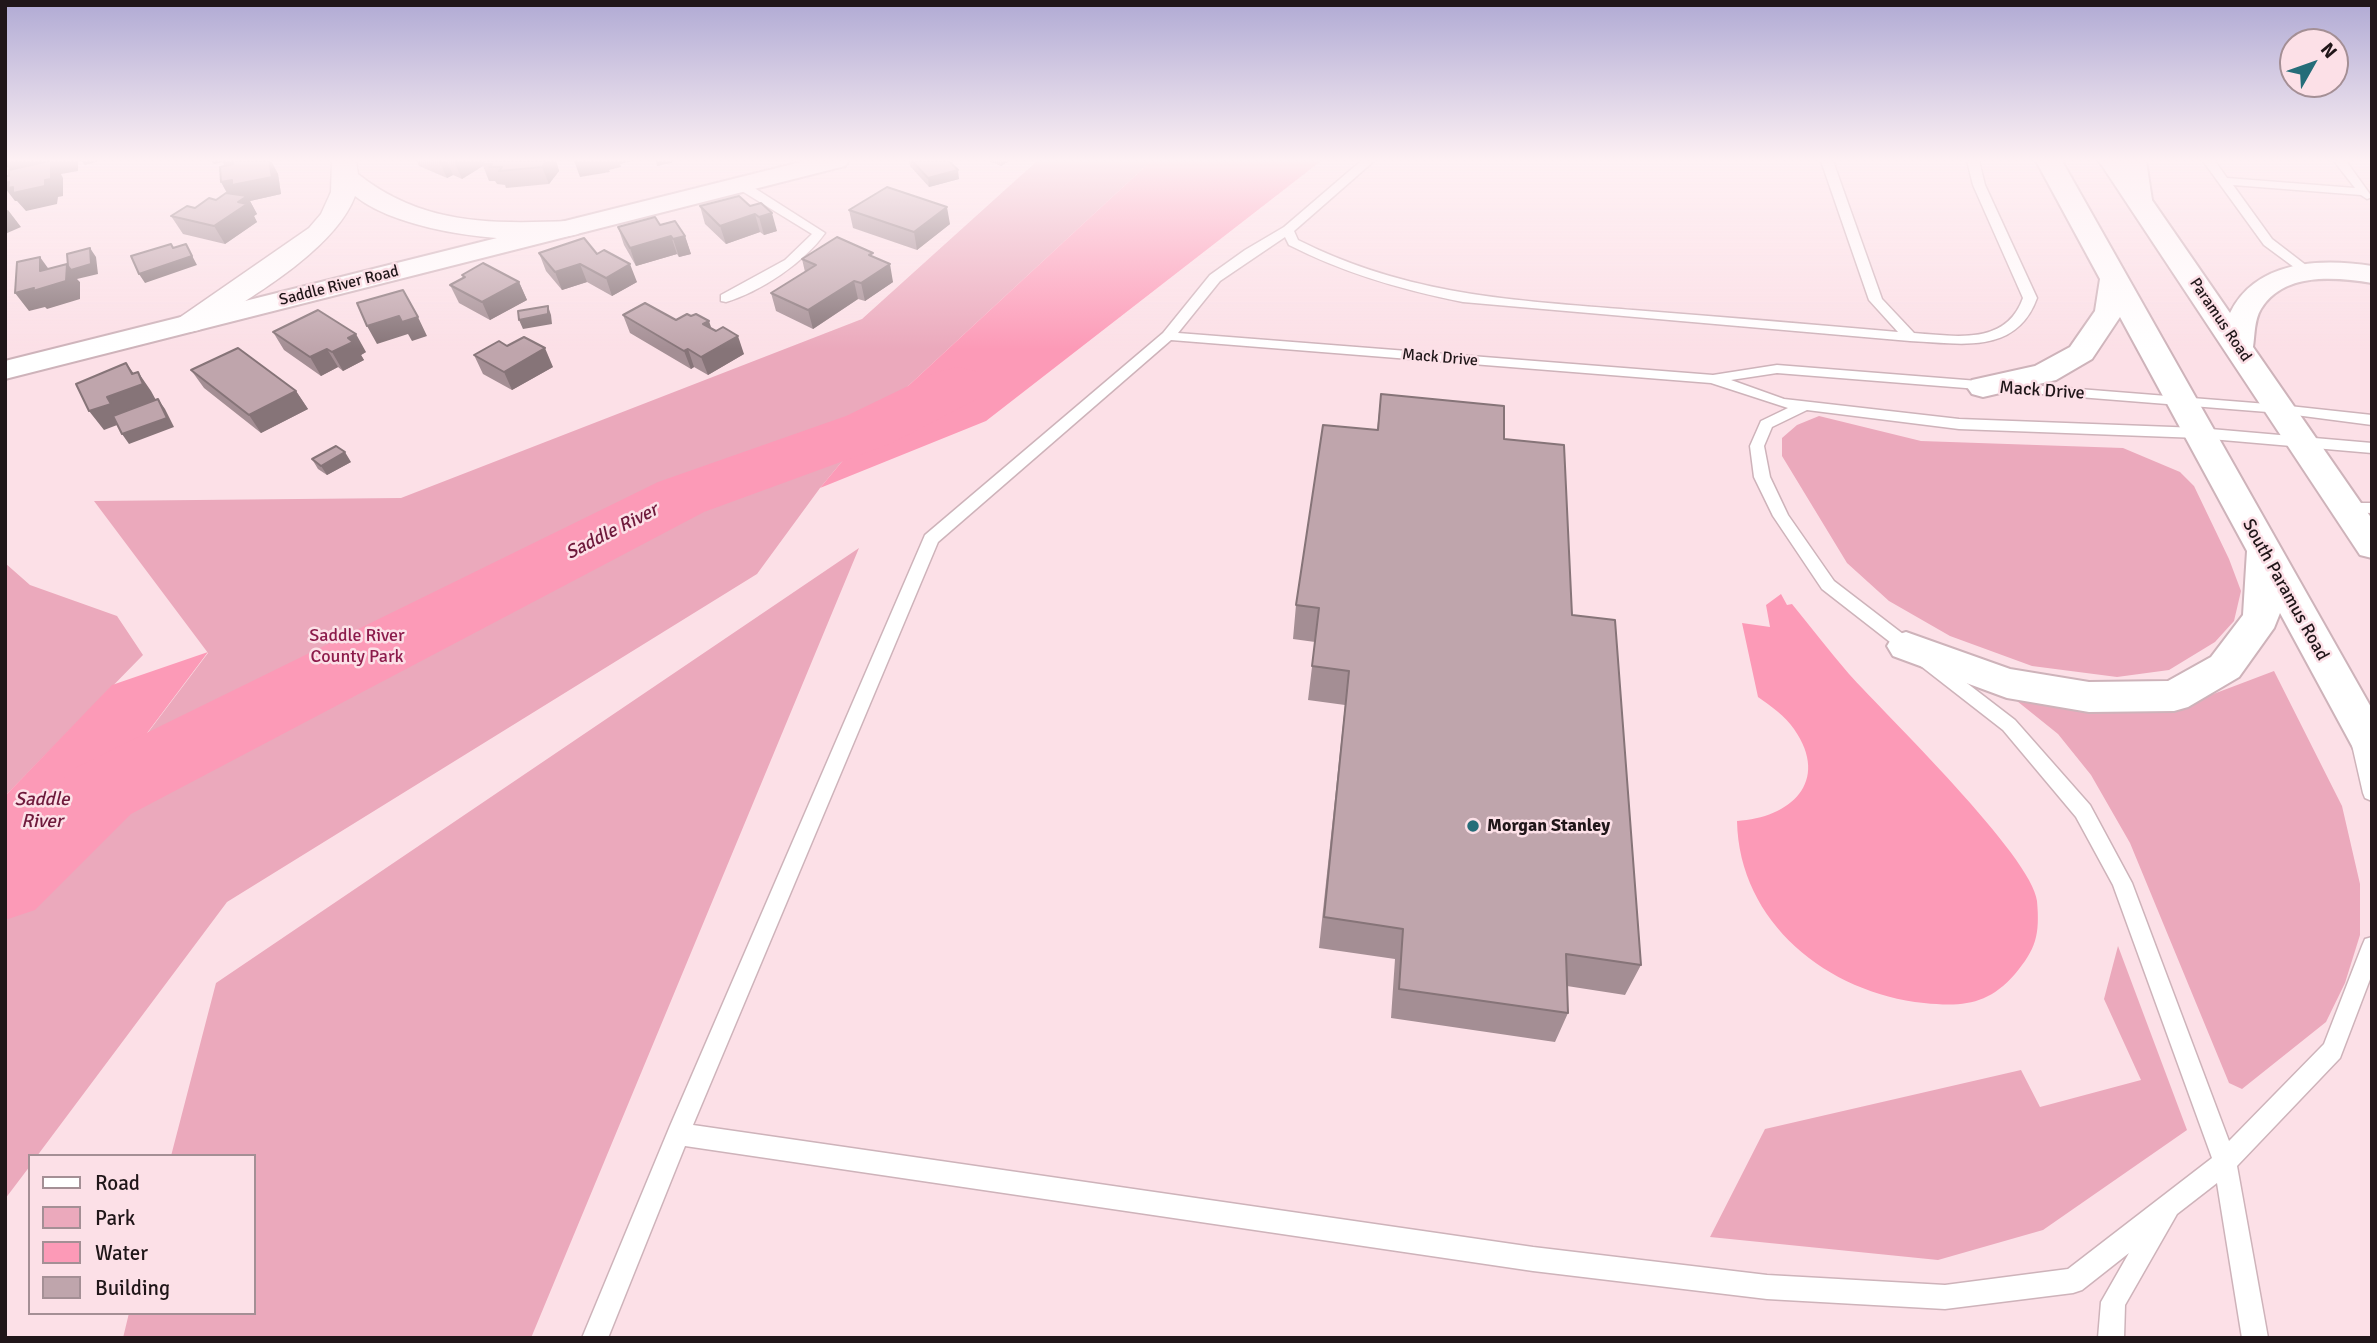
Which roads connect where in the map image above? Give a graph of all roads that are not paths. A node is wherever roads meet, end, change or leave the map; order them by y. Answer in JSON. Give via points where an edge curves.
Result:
{"nodes":[{"id":1,"x":326,"y":224,"type":"edge"},
{"id":2,"x":446,"y":224,"type":"edge"},
{"id":3,"x":590,"y":224,"type":"edge"},
{"id":4,"x":804,"y":224,"type":"edge"},
{"id":5,"x":1295,"y":224,"type":"edge"},
{"id":6,"x":1849,"y":224,"type":"edge"},
{"id":7,"x":1996,"y":224,"type":"edge"},
{"id":8,"x":2084,"y":224,"type":"edge"},
{"id":9,"x":2155,"y":224,"type":"edge"},
{"id":10,"x":2254,"y":224,"type":"edge"},
{"id":11,"x":569,"y":229,"type":"junction"},
{"id":12,"x":1288,"y":230,"type":"junction"},
{"id":13,"x":2306,"y":272,"type":"junction"},
{"id":14,"x":2372,"y":275,"type":"edge"},
{"id":15,"x":2114,"y":278,"type":"junction"},
{"id":16,"x":726,"y":298,"type":"dead end"},
{"id":17,"x":189,"y":324,"type":"junction"},
{"id":18,"x":1168,"y":336,"type":"junction"},
{"id":19,"x":1910,"y":337,"type":"junction"},
{"id":20,"x":2238,"y":346,"type":"junction"},
{"id":21,"x":5,"y":370,"type":"edge"},
{"id":22,"x":1713,"y":379,"type":"junction"},
{"id":23,"x":1983,"y":387,"type":"junction"},
{"id":24,"x":2182,"y":402,"type":"junction"},
{"id":25,"x":1804,"y":406,"type":"junction"},
{"id":26,"x":2280,"y":409,"type":"junction"},
{"id":27,"x":2372,"y":420,"type":"edge"},
{"id":28,"x":2199,"y":433,"type":"junction"},
{"id":29,"x":2302,"y":444,"type":"junction"},
{"id":30,"x":2372,"y":449,"type":"edge"},
{"id":31,"x":2359,"y":508,"type":"edge"},
{"id":32,"x":2372,"y":546,"type":"edge"},
{"id":33,"x":2264,"y":552,"type":"junction"},
{"id":34,"x":1906,"y":646,"type":"junction"},
{"id":35,"x":2353,"y":712,"type":"junction"},
{"id":36,"x":2372,"y":746,"type":"edge"},
{"id":37,"x":2372,"y":793,"type":"edge"},
{"id":38,"x":2372,"y":946,"type":"edge"},
{"id":39,"x":678,"y":1134,"type":"junction"},
{"id":40,"x":2225,"y":1162,"type":"junction"},
{"id":41,"x":2172,"y":1204,"type":"junction"},
{"id":42,"x":595,"y":1338,"type":"edge"},
{"id":43,"x":2111,"y":1338,"type":"edge"},
{"id":44,"x":2255,"y":1338,"type":"edge"}],
"edges":[{"from":1,"to":17,"type":"street"},
{"from":2,"to":11,"type":"street","via":[[522,231]]},
{"from":3,"to":11,"type":"main road","name":"Saddle River Road"},
{"from":4,"to":16,"type":"lane","via":[[819,233],[813,243],[799,256]]},
{"from":5,"to":12,"type":"lane"},
{"from":6,"to":19,"type":"lane","via":[[1876,300]]},
{"from":7,"to":19,"type":"lane","via":[[2030,298],[2017,325],[1999,334],[1961,341]]},
{"from":8,"to":15,"type":"main road"},
{"from":9,"to":20,"type":"main road","name":"Paramus Road"},
{"from":10,"to":13,"type":"lane","via":[[2268,242]]},
{"from":11,"to":17,"type":"main road","name":"Saddle River Road"},
{"from":12,"to":18,"type":"lane","via":[[1215,278]]},
{"from":12,"to":19,"type":"lane","via":[[1293,242],[1310,251],[1440,295]]},
{"from":13,"to":14,"type":"main road"},
{"from":13,"to":20,"type":"main road","via":[[2283,277],[2264,289],[2245,310]]},
{"from":15,"to":23,"type":"main road","via":[[2110,312],[2081,353],[2045,373]]},
{"from":15,"to":24,"type":"main road"},
{"from":17,"to":21,"type":"main road","name":"Saddle River Road"},
{"from":18,"to":22,"type":"lane","name":"Mack Drive"},
{"from":18,"to":39,"type":"lane","via":[[931,539]]},
{"from":20,"to":26,"type":"main road","name":"Paramus Road"},
{"from":22,"to":23,"type":"lane","name":"Mack Drive","via":[[1777,369]]},
{"from":22,"to":25,"type":"lane","name":"Mack Drive"},
{"from":23,"to":24,"type":"lane","name":"Mack Drive"},
{"from":24,"to":26,"type":"lane","name":"Mack Drive"},
{"from":24,"to":28,"type":"main road"},
{"from":25,"to":28,"type":"lane","name":"Mack Drive","via":[[1959,424]]},
{"from":25,"to":34,"type":"lane","via":[[1766,424],[1757,446],[1762,477],[1781,516],[1828,585]]},
{"from":26,"to":27,"type":"lane","name":"Mack Drive"},
{"from":26,"to":29,"type":"main road","name":"Paramus Road"},
{"from":28,"to":29,"type":"lane","name":"Mack Drive"},
{"from":28,"to":33,"type":"main road","name":"South Paramus Road"},
{"from":29,"to":30,"type":"lane","name":"Mack Drive"},
{"from":29,"to":31,"type":"main road"},
{"from":31,"to":32,"type":"main road"},
{"from":33,"to":34,"type":"main road","via":[[2261,618],[2225,667],[2174,696],[2089,697],[2007,683]]},
{"from":33,"to":35,"type":"main road","name":"South Paramus Road"},
{"from":34,"to":40,"type":"lane","via":[[2009,725],[2083,811],[2122,883]]},
{"from":35,"to":36,"type":"main road","name":"South Paramus Road"},
{"from":35,"to":37,"type":"lane"},
{"from":38,"to":40,"type":"lane","via":[[2332,1051]]},
{"from":39,"to":41,"type":"lane","via":[[1533,1259],[1767,1287],[1945,1297],[2073,1281]]},
{"from":39,"to":42,"type":"lane"},
{"from":40,"to":41,"type":"lane"},
{"from":40,"to":44,"type":"lane"},
{"from":41,"to":43,"type":"lane","via":[[2113,1302]]}]}
